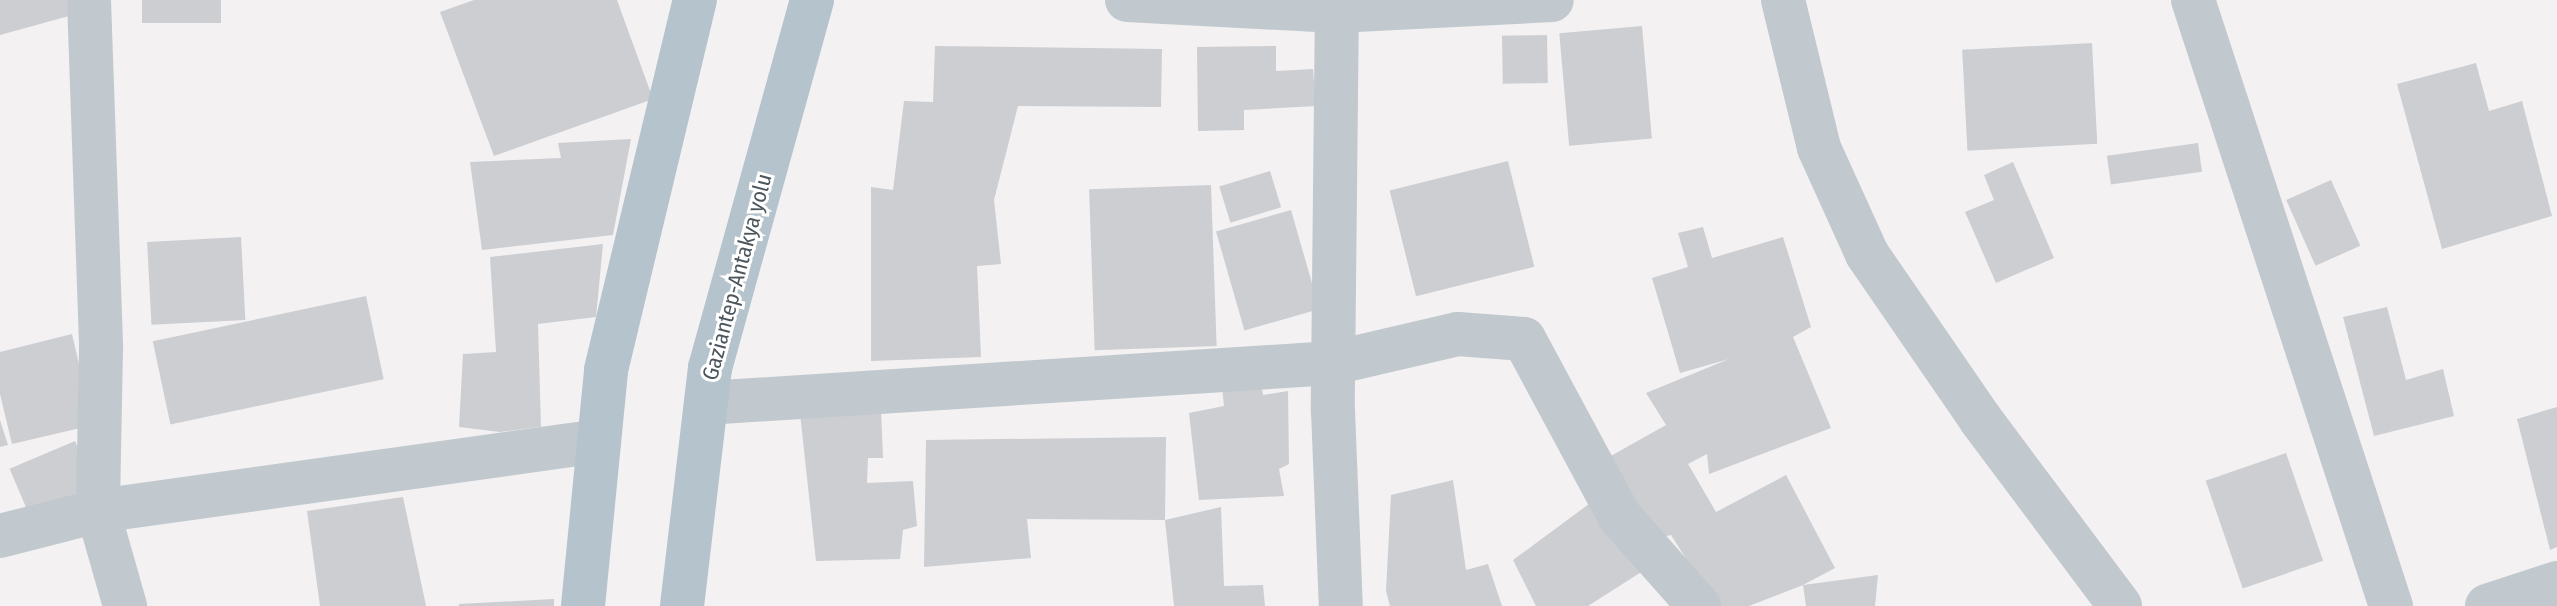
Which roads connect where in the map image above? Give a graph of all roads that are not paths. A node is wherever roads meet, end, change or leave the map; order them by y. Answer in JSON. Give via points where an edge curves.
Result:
{"nodes":[{"id":1,"x":89,"y":0,"type":"edge"},
{"id":2,"x":695,"y":0,"type":"edge"},
{"id":3,"x":812,"y":0,"type":"edge"},
{"id":4,"x":1127,"y":0,"type":"edge"},
{"id":5,"x":1552,"y":0,"type":"edge"},
{"id":6,"x":1783,"y":0,"type":"edge"},
{"id":7,"x":2193,"y":0,"type":"edge"},
{"id":8,"x":1336,"y":5,"type":"edge"},
{"id":9,"x":1333,"y":363,"type":"junction"},
{"id":10,"x":706,"y":403,"type":"junction"},
{"id":11,"x":599,"y":441,"type":"junction"},
{"id":12,"x":98,"y":511,"type":"junction"},
{"id":13,"x":0,"y":536,"type":"edge"},
{"id":14,"x":2557,"y":583,"type":"edge"},
{"id":15,"x":125,"y":606,"type":"edge"},
{"id":16,"x":583,"y":606,"type":"edge"},
{"id":17,"x":682,"y":606,"type":"edge"},
{"id":18,"x":1341,"y":606,"type":"edge"},
{"id":19,"x":1699,"y":606,"type":"edge"},
{"id":20,"x":2120,"y":606,"type":"edge"},
{"id":21,"x":2391,"y":606,"type":"edge"},
{"id":22,"x":2487,"y":606,"type":"edge"}],
"edges":[{"from":1,"to":12,"type":"street","via":[[101,349]]},
{"from":2,"to":11,"type":"main road","via":[[606,370]]},
{"from":3,"to":10,"type":"main road","name":"Gaziantep-Antakya yolu","via":[[710,368]]},
{"from":4,"to":8,"type":"street"},
{"from":5,"to":8,"type":"street"},
{"from":6,"to":20,"type":"street","via":[[1819,148],[1867,254],[1981,420]]},
{"from":7,"to":21,"type":"street"},
{"from":8,"to":9,"type":"street"},
{"from":9,"to":10,"type":"street"},
{"from":9,"to":18,"type":"street"},
{"from":9,"to":19,"type":"street","via":[[1458,334],[1524,339],[1620,517]]},
{"from":10,"to":17,"type":"main road","name":"Gaziantep-Antakya yolu"},
{"from":11,"to":12,"type":"street"},
{"from":11,"to":16,"type":"main road"},
{"from":12,"to":13,"type":"street"},
{"from":12,"to":15,"type":"street"},
{"from":14,"to":22,"type":"street"}]}
